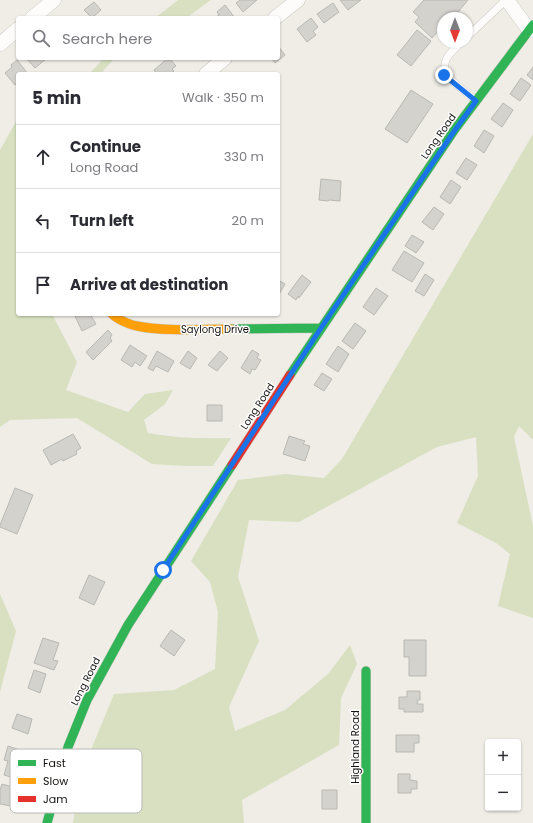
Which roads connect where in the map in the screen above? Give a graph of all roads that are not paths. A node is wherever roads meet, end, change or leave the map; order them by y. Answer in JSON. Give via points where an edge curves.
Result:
{"nodes":[{"id":1,"x":53,"y":0,"type":"edge"},
{"id":2,"x":298,"y":0,"type":"edge"},
{"id":3,"x":507,"y":0,"type":"edge"},
{"id":4,"x":34,"y":16,"type":"edge"},
{"id":5,"x":277,"y":16,"type":"edge"},
{"id":6,"x":531,"y":27,"type":"edge"},
{"id":7,"x":16,"y":31,"type":"edge"},
{"id":8,"x":473,"y":32,"type":"edge"},
{"id":9,"x":0,"y":44,"type":"edge"},
{"id":10,"x":456,"y":48,"type":"edge"},
{"id":11,"x":223,"y":60,"type":"edge"},
{"id":12,"x":208,"y":72,"type":"edge"},
{"id":13,"x":476,"y":101,"type":"junction"},
{"id":14,"x":114,"y":316,"type":"edge"},
{"id":15,"x":321,"y":328,"type":"junction"},
{"id":16,"x":366,"y":671,"type":"dead end"},
{"id":17,"x":67,"y":749,"type":"edge"},
{"id":18,"x":50,"y":813,"type":"edge"},
{"id":19,"x":47,"y":823,"type":"edge"},
{"id":20,"x":366,"y":823,"type":"edge"}],
"edges":[{"from":1,"to":4,"type":"street"},
{"from":2,"to":5,"type":"street"},
{"from":3,"to":6,"type":"street"},
{"from":3,"to":8,"type":"lane"},
{"from":6,"to":13,"type":"street","name":"Long Road"},
{"from":7,"to":9,"type":"street"},
{"from":10,"to":13,"type":"lane","via":[[446,57],[444,75]]},
{"from":11,"to":12,"type":"street"},
{"from":13,"to":15,"type":"street","name":"Long Road"},
{"from":14,"to":15,"type":"street","name":"Saylong Drive","via":[[136,326],[167,329]]},
{"from":15,"to":17,"type":"street","name":"Long Road","via":[[128,625],[87,700]]},
{"from":16,"to":20,"type":"street","name":"Highland Road"},
{"from":18,"to":19,"type":"street","name":"Long Road"}]}
